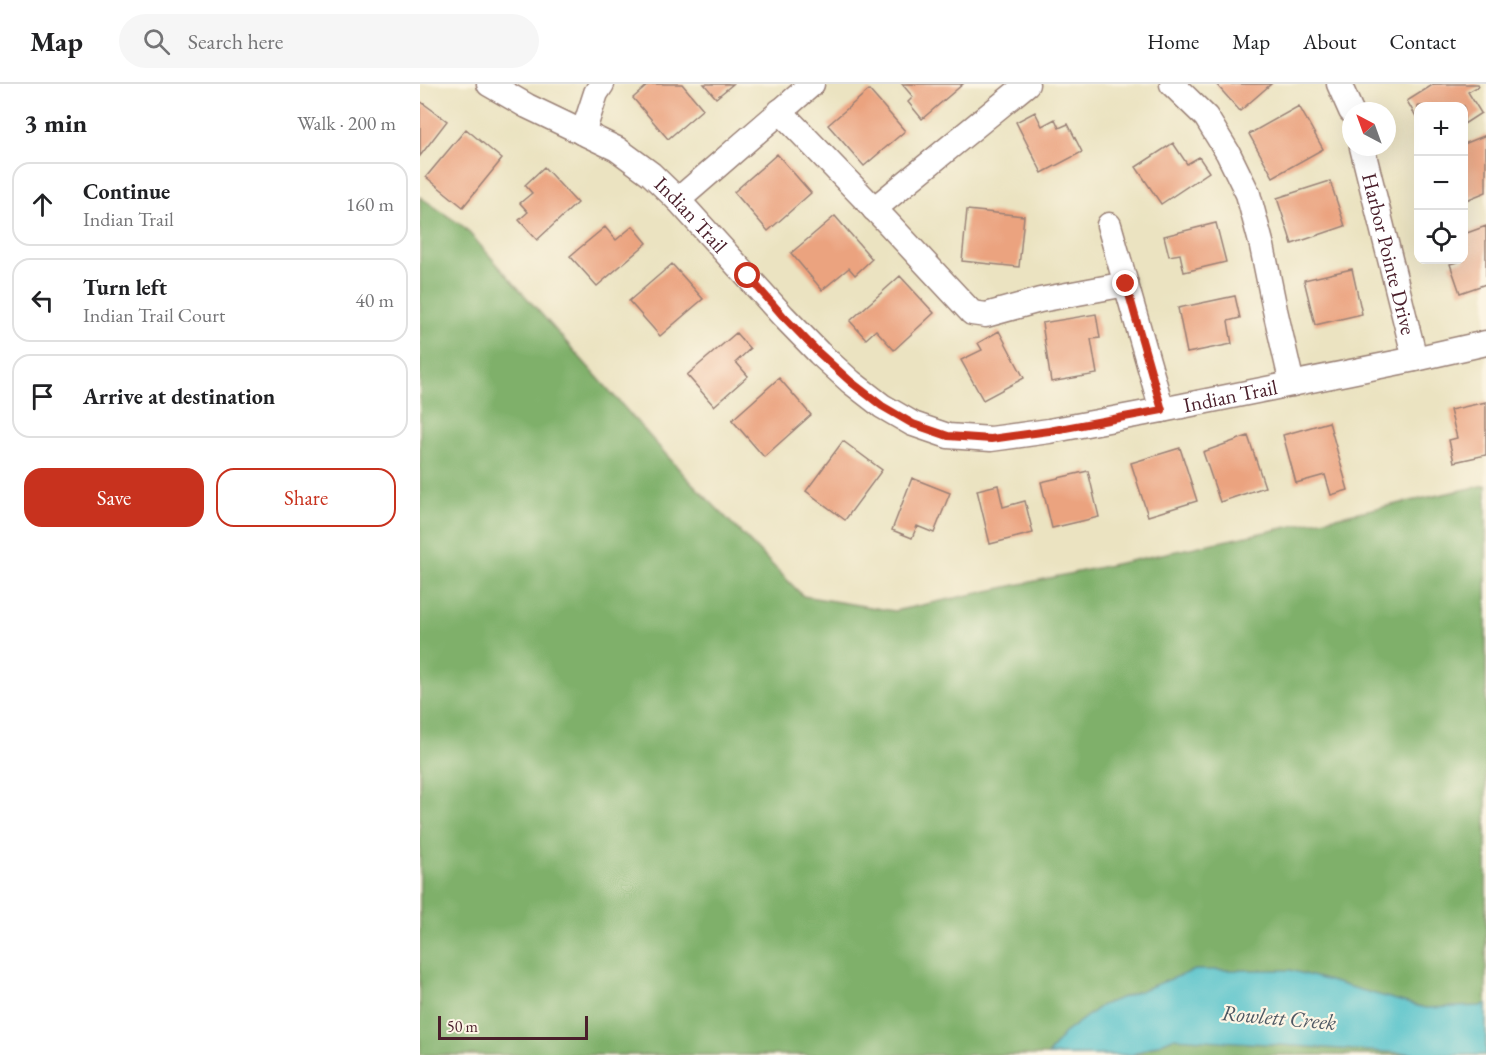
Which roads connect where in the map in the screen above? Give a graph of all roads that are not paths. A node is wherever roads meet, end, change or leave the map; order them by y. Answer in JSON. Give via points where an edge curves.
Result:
{"nodes":[{"id":1,"x":489,"y":84,"type":"edge"},
{"id":2,"x":602,"y":84,"type":"edge"},
{"id":3,"x":812,"y":84,"type":"edge"},
{"id":4,"x":1027,"y":84,"type":"edge"},
{"id":5,"x":1172,"y":84,"type":"edge"},
{"id":6,"x":1339,"y":84,"type":"edge"},
{"id":7,"x":1347,"y":102,"type":"edge"},
{"id":8,"x":780,"y":111,"type":"junction"},
{"id":9,"x":583,"y":133,"type":"junction"},
{"id":10,"x":1364,"y":156,"type":"edge"},
{"id":11,"x":678,"y":200,"type":"junction"},
{"id":12,"x":874,"y":209,"type":"junction"},
{"id":13,"x":1109,"y":225,"type":"dead end"},
{"id":14,"x":1126,"y":284,"type":"junction"},
{"id":15,"x":1486,"y":343,"type":"edge"},
{"id":16,"x":1415,"y":359,"type":"junction"},
{"id":17,"x":1292,"y":384,"type":"junction"},
{"id":18,"x":1162,"y":410,"type":"junction"}],
"edges":[{"from":1,"to":9,"type":"street","name":"Indian Trail"},
{"from":2,"to":9,"type":"street"},
{"from":3,"to":8,"type":"street"},
{"from":4,"to":12,"type":"street"},
{"from":5,"to":17,"type":"street","via":[[1206,117],[1248,194]]},
{"from":6,"to":7,"type":"street"},
{"from":8,"to":11,"type":"street"},
{"from":8,"to":12,"type":"street"},
{"from":9,"to":11,"type":"street","name":"Indian Trail","via":[[617,149]]},
{"from":10,"to":16,"type":"street","name":"Harbor Pointe Drive"},
{"from":11,"to":18,"type":"street","name":"Indian Trail","via":[[819,353],[882,406],[913,424],[948,436],[991,439]]},
{"from":12,"to":14,"type":"street","via":[[972,313],[986,315]]},
{"from":13,"to":14,"type":"street"},
{"from":14,"to":18,"type":"street"},
{"from":15,"to":16,"type":"street","name":"Indian Trail"},
{"from":16,"to":17,"type":"street","name":"Indian Trail"},
{"from":17,"to":18,"type":"street","name":"Indian Trail"}]}
